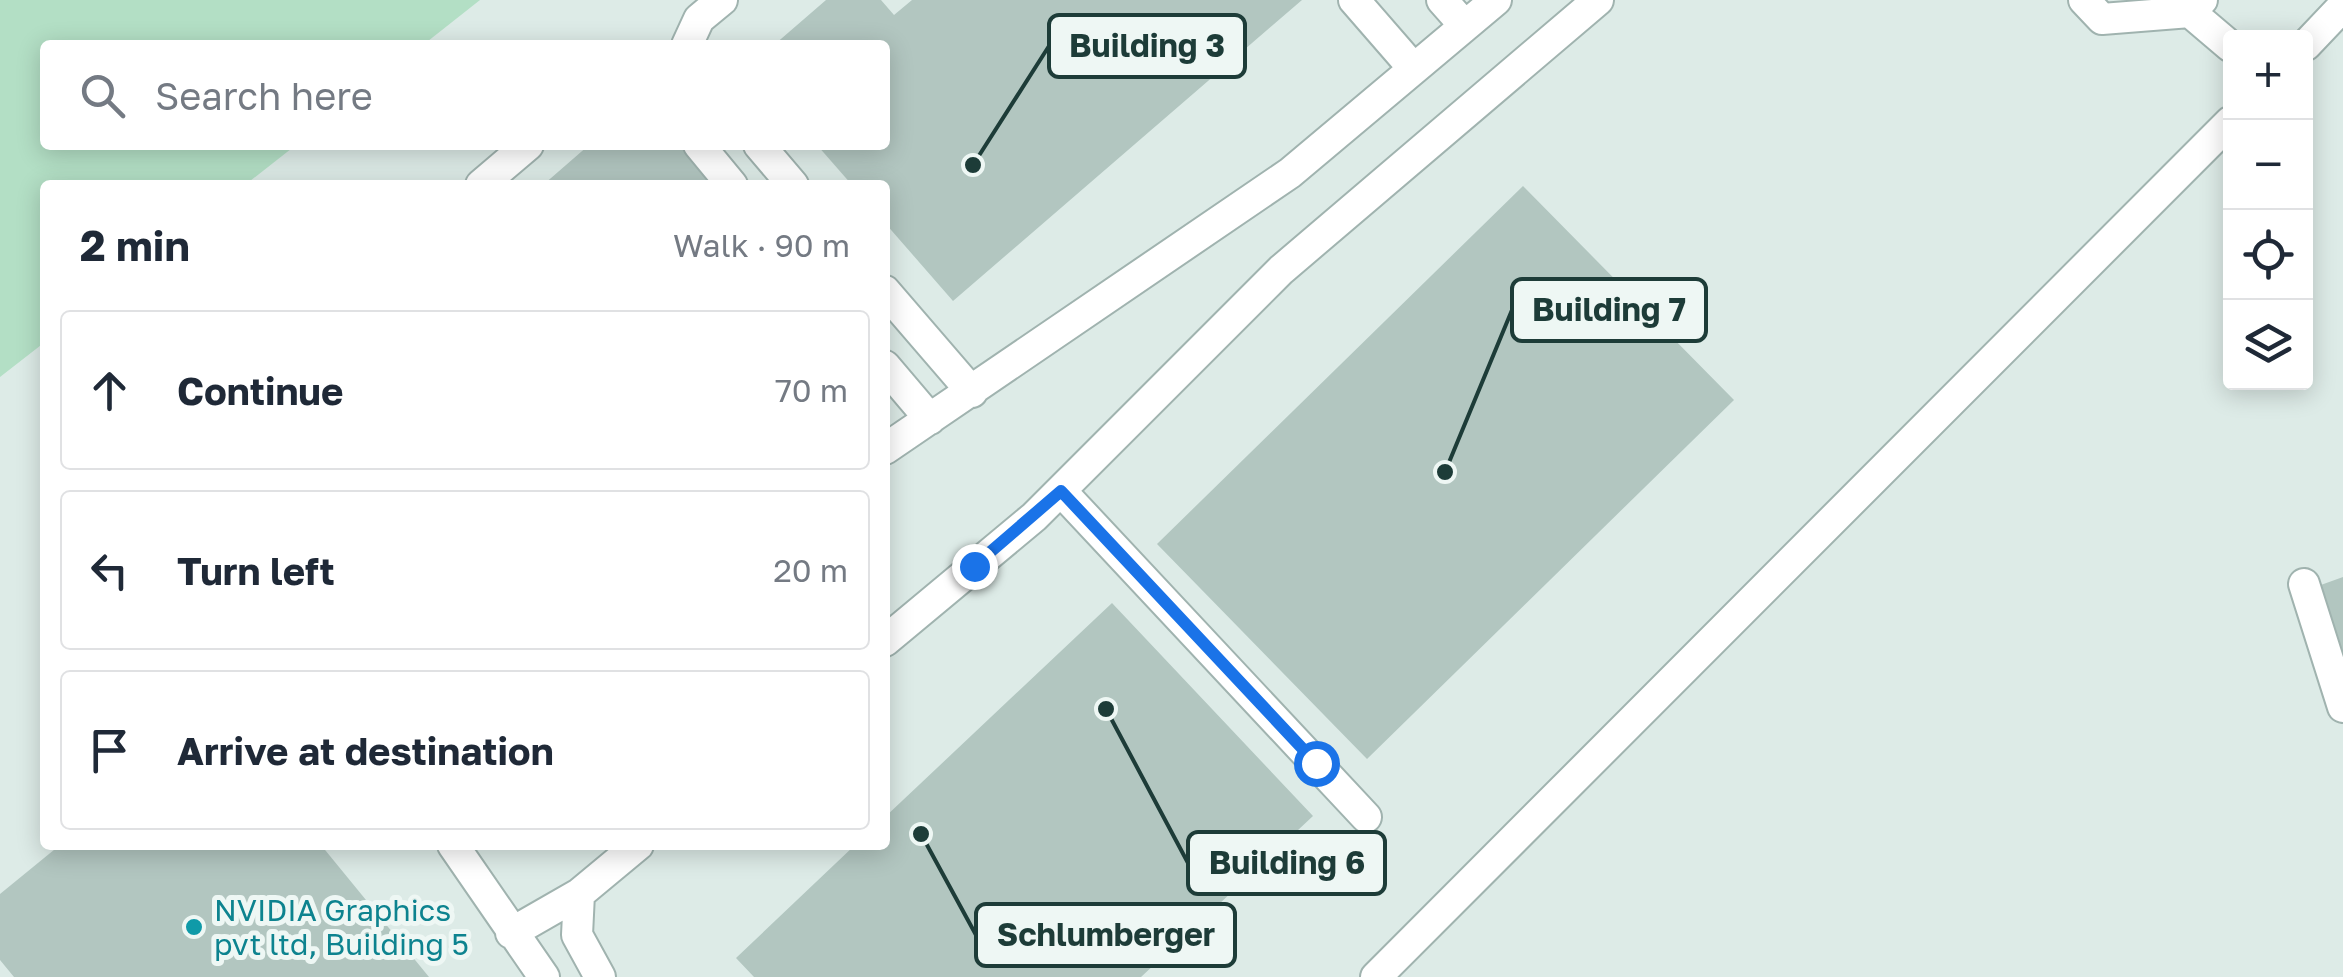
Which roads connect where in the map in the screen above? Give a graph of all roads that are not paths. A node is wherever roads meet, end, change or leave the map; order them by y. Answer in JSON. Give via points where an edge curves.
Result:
{"nodes":[{"id":1,"x":722,"y":0,"type":"edge"},
{"id":2,"x":1354,"y":0,"type":"edge"},
{"id":3,"x":1442,"y":0,"type":"edge"},
{"id":4,"x":1496,"y":0,"type":"edge"},
{"id":5,"x":1598,"y":0,"type":"edge"},
{"id":6,"x":2084,"y":0,"type":"edge"},
{"id":7,"x":2196,"y":6,"type":"edge"},
{"id":8,"x":2343,"y":6,"type":"edge"},
{"id":9,"x":1465,"y":26,"type":"junction"},
{"id":10,"x":2223,"y":38,"type":"edge"},
{"id":11,"x":2313,"y":38,"type":"edge"},
{"id":12,"x":689,"y":40,"type":"edge"},
{"id":13,"x":1414,"y":69,"type":"junction"},
{"id":14,"x":2223,"y":129,"type":"edge"},
{"id":15,"x":522,"y":150,"type":"edge"},
{"id":16,"x":702,"y":150,"type":"edge"},
{"id":17,"x":762,"y":150,"type":"edge"},
{"id":18,"x":487,"y":180,"type":"edge"},
{"id":19,"x":728,"y":180,"type":"edge"},
{"id":20,"x":789,"y":180,"type":"edge"},
{"id":21,"x":890,"y":297,"type":"edge"},
{"id":22,"x":890,"y":372,"type":"edge"},
{"id":23,"x":972,"y":392,"type":"junction"},
{"id":24,"x":930,"y":419,"type":"junction"},
{"id":25,"x":890,"y":446,"type":"edge"},
{"id":26,"x":1061,"y":491,"type":"junction"},
{"id":27,"x":2304,"y":584,"type":"dead end"},
{"id":28,"x":890,"y":636,"type":"edge"},
{"id":29,"x":2343,"y":707,"type":"edge"},
{"id":30,"x":1366,"y":817,"type":"dead end"},
{"id":31,"x":456,"y":850,"type":"edge"},
{"id":32,"x":632,"y":850,"type":"edge"},
{"id":33,"x":579,"y":894,"type":"junction"},
{"id":34,"x":511,"y":934,"type":"junction"},
{"id":35,"x":544,"y":977,"type":"edge"},
{"id":36,"x":600,"y":977,"type":"edge"},
{"id":37,"x":1376,"y":977,"type":"edge"}],
"edges":[{"from":1,"to":12,"type":"street","via":[[699,19]]},
{"from":2,"to":13,"type":"street"},
{"from":3,"to":9,"type":"street"},
{"from":4,"to":9,"type":"street"},
{"from":5,"to":26,"type":"street","via":[[1282,270]]},
{"from":6,"to":7,"type":"street","via":[[2102,18]]},
{"from":7,"to":10,"type":"street"},
{"from":8,"to":11,"type":"street"},
{"from":9,"to":13,"type":"street"},
{"from":13,"to":23,"type":"street","via":[[1290,174]]},
{"from":14,"to":37,"type":"street"},
{"from":15,"to":18,"type":"street"},
{"from":16,"to":19,"type":"street"},
{"from":17,"to":20,"type":"street"},
{"from":21,"to":23,"type":"street"},
{"from":22,"to":24,"type":"street"},
{"from":23,"to":24,"type":"street"},
{"from":24,"to":25,"type":"street"},
{"from":26,"to":28,"type":"street"},
{"from":26,"to":30,"type":"street"},
{"from":27,"to":29,"type":"street"},
{"from":31,"to":34,"type":"street"},
{"from":32,"to":33,"type":"street"},
{"from":33,"to":34,"type":"street"},
{"from":33,"to":36,"type":"street","via":[[577,935]]},
{"from":34,"to":35,"type":"street"}]}
